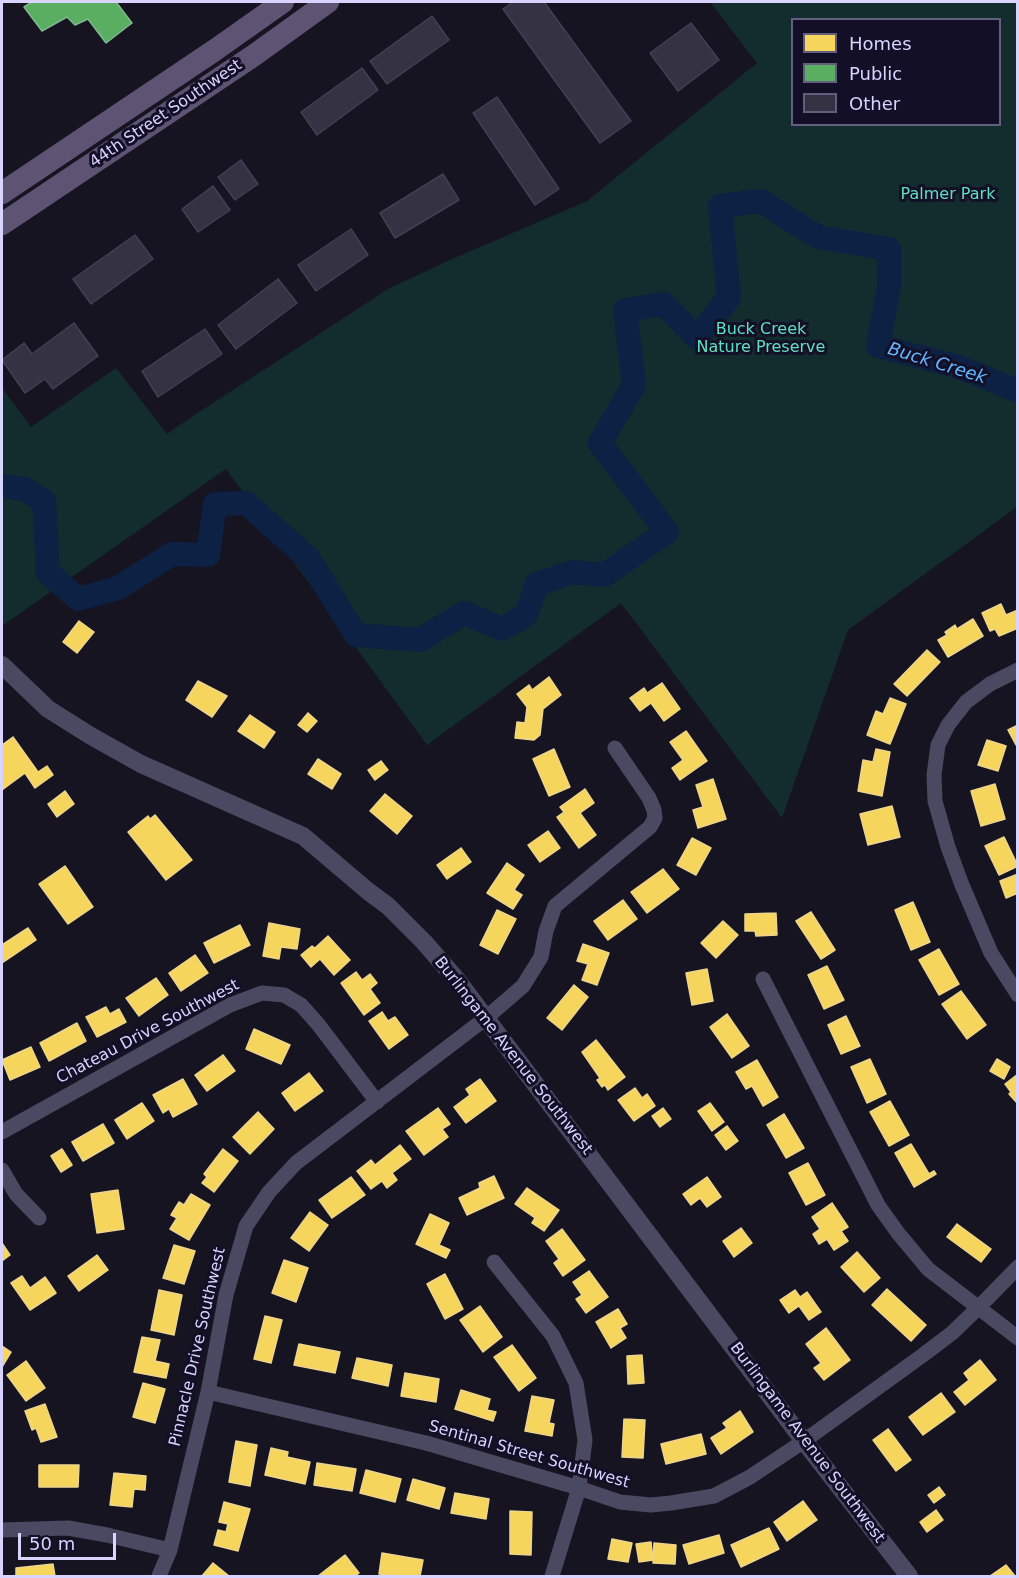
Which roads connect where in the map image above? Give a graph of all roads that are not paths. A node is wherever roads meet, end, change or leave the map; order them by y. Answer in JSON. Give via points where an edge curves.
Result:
{"nodes":[{"id":1,"x":283,"y":2,"type":"edge"},
{"id":2,"x":328,"y":2,"type":"edge"},
{"id":3,"x":2,"y":193,"type":"edge"},
{"id":4,"x":2,"y":224,"type":"edge"},
{"id":5,"x":2,"y":665,"type":"edge"},
{"id":6,"x":1017,"y":670,"type":"edge"},
{"id":7,"x":615,"y":747,"type":"dead end"},
{"id":8,"x":763,"y":979,"type":"dead end"},
{"id":9,"x":1017,"y":995,"type":"edge"},
{"id":10,"x":486,"y":1018,"type":"junction"},
{"id":11,"x":376,"y":1101,"type":"junction"},
{"id":12,"x":2,"y":1132,"type":"edge"},
{"id":13,"x":2,"y":1170,"type":"edge"},
{"id":14,"x":39,"y":1218,"type":"dead end"},
{"id":15,"x":494,"y":1262,"type":"dead end"},
{"id":16,"x":1017,"y":1267,"type":"edge"},
{"id":17,"x":978,"y":1308,"type":"junction"},
{"id":18,"x":1017,"y":1338,"type":"edge"},
{"id":19,"x":208,"y":1392,"type":"junction"},
{"id":20,"x":804,"y":1441,"type":"junction"},
{"id":21,"x":579,"y":1488,"type":"junction"},
{"id":22,"x":2,"y":1530,"type":"edge"},
{"id":23,"x":170,"y":1550,"type":"junction"},
{"id":24,"x":159,"y":1576,"type":"edge"},
{"id":25,"x":552,"y":1576,"type":"edge"},
{"id":26,"x":909,"y":1576,"type":"edge"}],
"edges":[{"from":1,"to":3,"type":"main road","name":"44th Street Southwest"},
{"from":2,"to":4,"type":"main road","name":"44th Street Southwest"},
{"from":5,"to":10,"type":"street","name":"Burlingame Avenue Southwest","via":[[48,709],[91,736],[141,764],[303,836],[388,906],[457,980]]},
{"from":6,"to":9,"type":"street","via":[[966,702],[938,746],[934,775],[935,801],[962,885],[991,953]]},
{"from":7,"to":10,"type":"street","name":"Pinnacle Drive Southwest","via":[[649,798],[655,818],[643,834],[555,906],[541,957],[523,986]]},
{"from":8,"to":17,"type":"street","via":[[878,1204],[928,1269]]},
{"from":10,"to":11,"type":"street","name":"Pinnacle Drive Southwest"},
{"from":10,"to":20,"type":"street","name":"Burlingame Avenue Southwest"},
{"from":11,"to":12,"type":"street","name":"Chateau Drive Southwest","via":[[302,1005],[284,995],[262,993],[230,1005]]},
{"from":11,"to":19,"type":"street","name":"Pinnacle Drive Southwest","via":[[296,1163],[269,1192],[246,1226],[226,1295]]},
{"from":13,"to":14,"type":"street","via":[[16,1194]]},
{"from":15,"to":21,"type":"street","via":[[553,1336],[576,1383],[585,1440]]},
{"from":16,"to":17,"type":"street","name":"Sentinal Street Southwest"},
{"from":17,"to":18,"type":"street"},
{"from":17,"to":20,"type":"street","name":"Sentinal Street Southwest","via":[[952,1333]]},
{"from":19,"to":21,"type":"street","name":"Sentinal Street Southwest","via":[[426,1443]]},
{"from":19,"to":23,"type":"street","name":"Pinnacle Drive Southwest"},
{"from":20,"to":21,"type":"street","name":"Sentinal Street Southwest","via":[[714,1496],[651,1505],[620,1502]]},
{"from":20,"to":26,"type":"street","name":"Burlingame Avenue Southwest"},
{"from":21,"to":25,"type":"street"},
{"from":22,"to":23,"type":"street","via":[[68,1528]]},
{"from":23,"to":24,"type":"street","name":"Pinnacle Drive Southwest"}]}
